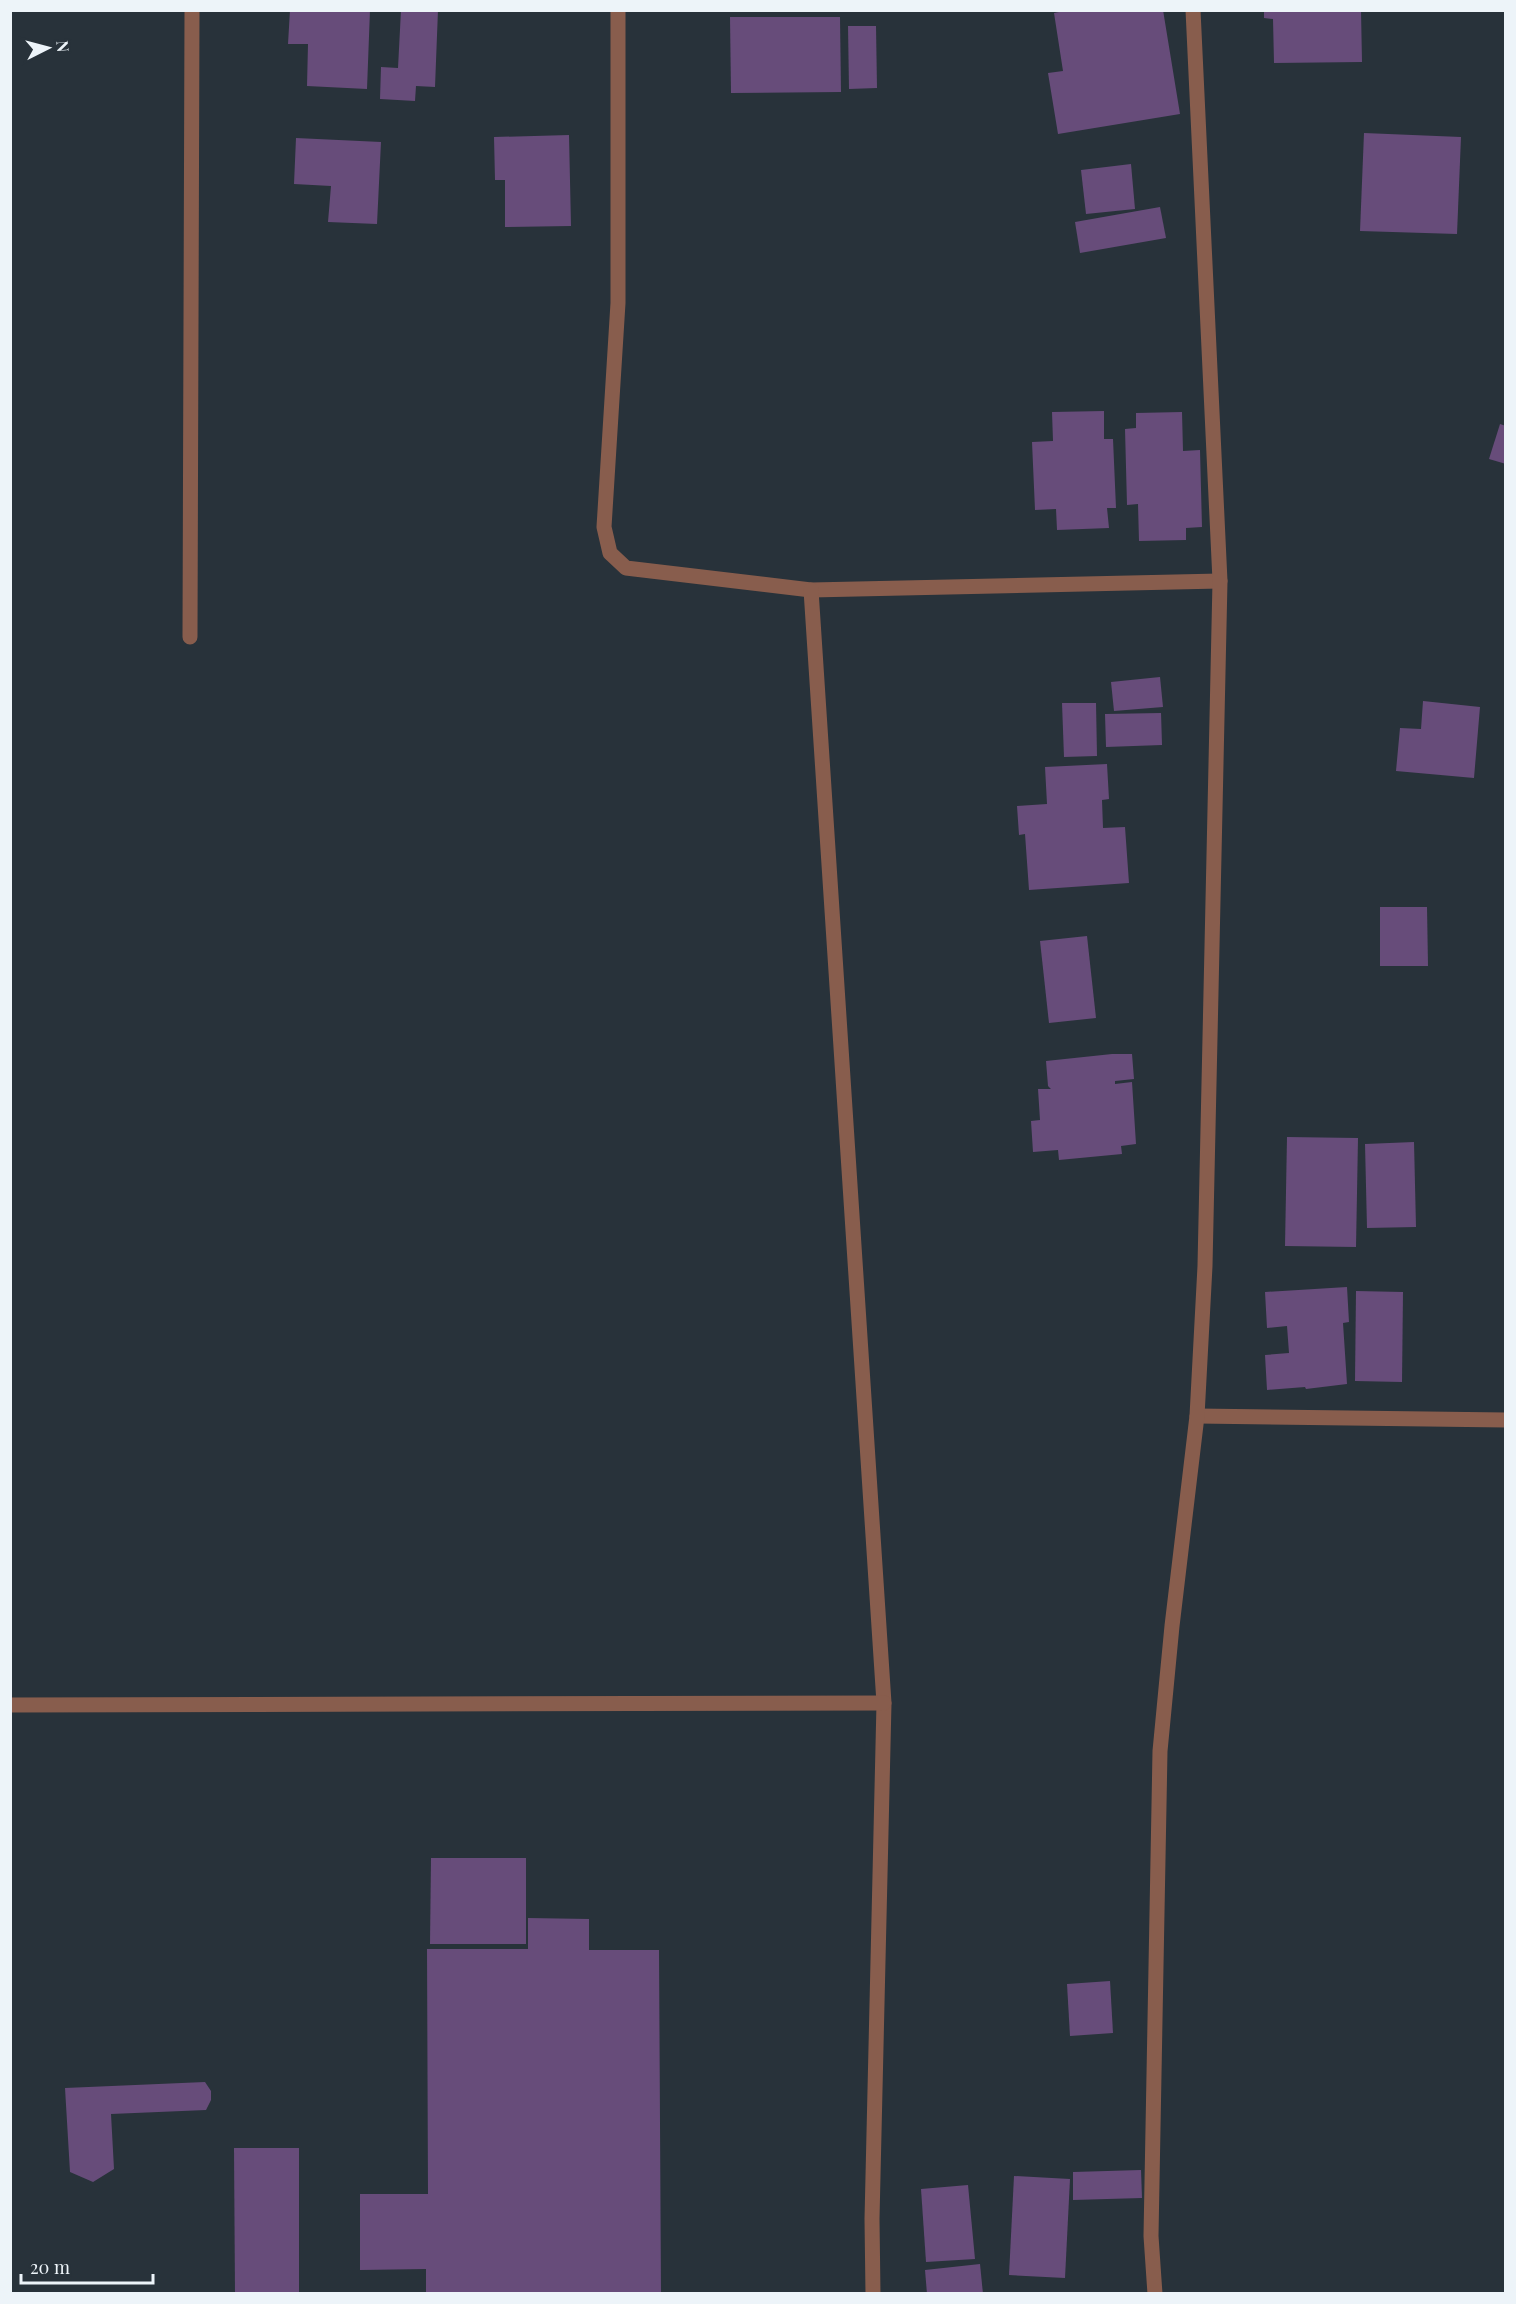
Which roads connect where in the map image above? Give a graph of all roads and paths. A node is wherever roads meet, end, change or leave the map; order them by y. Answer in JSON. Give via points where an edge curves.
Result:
{"nodes":[{"id":1,"x":192,"y":10,"type":"edge"},
{"id":2,"x":618,"y":10,"type":"edge"},
{"id":3,"x":1193,"y":10,"type":"edge"},
{"id":4,"x":1220,"y":581,"type":"junction"},
{"id":5,"x":811,"y":590,"type":"junction"},
{"id":6,"x":190,"y":637,"type":"dead end"},
{"id":7,"x":1197,"y":1416,"type":"junction"},
{"id":8,"x":1506,"y":1420,"type":"edge"},
{"id":9,"x":884,"y":1703,"type":"junction"},
{"id":10,"x":10,"y":1705,"type":"edge"},
{"id":11,"x":873,"y":2294,"type":"edge"},
{"id":12,"x":1155,"y":2294,"type":"edge"}],
"edges":[{"from":1,"to":6,"type":"street"},
{"from":2,"to":5,"type":"street","via":[[618,303],[604,526],[610,553],[626,568]]},
{"from":3,"to":4,"type":"street"},
{"from":4,"to":5,"type":"street"},
{"from":4,"to":7,"type":"street","via":[[1205,1266]]},
{"from":5,"to":9,"type":"street"},
{"from":7,"to":8,"type":"street"},
{"from":7,"to":12,"type":"street","via":[[1160,1752],[1151,2236]]},
{"from":9,"to":10,"type":"street"},
{"from":9,"to":11,"type":"street"}]}
